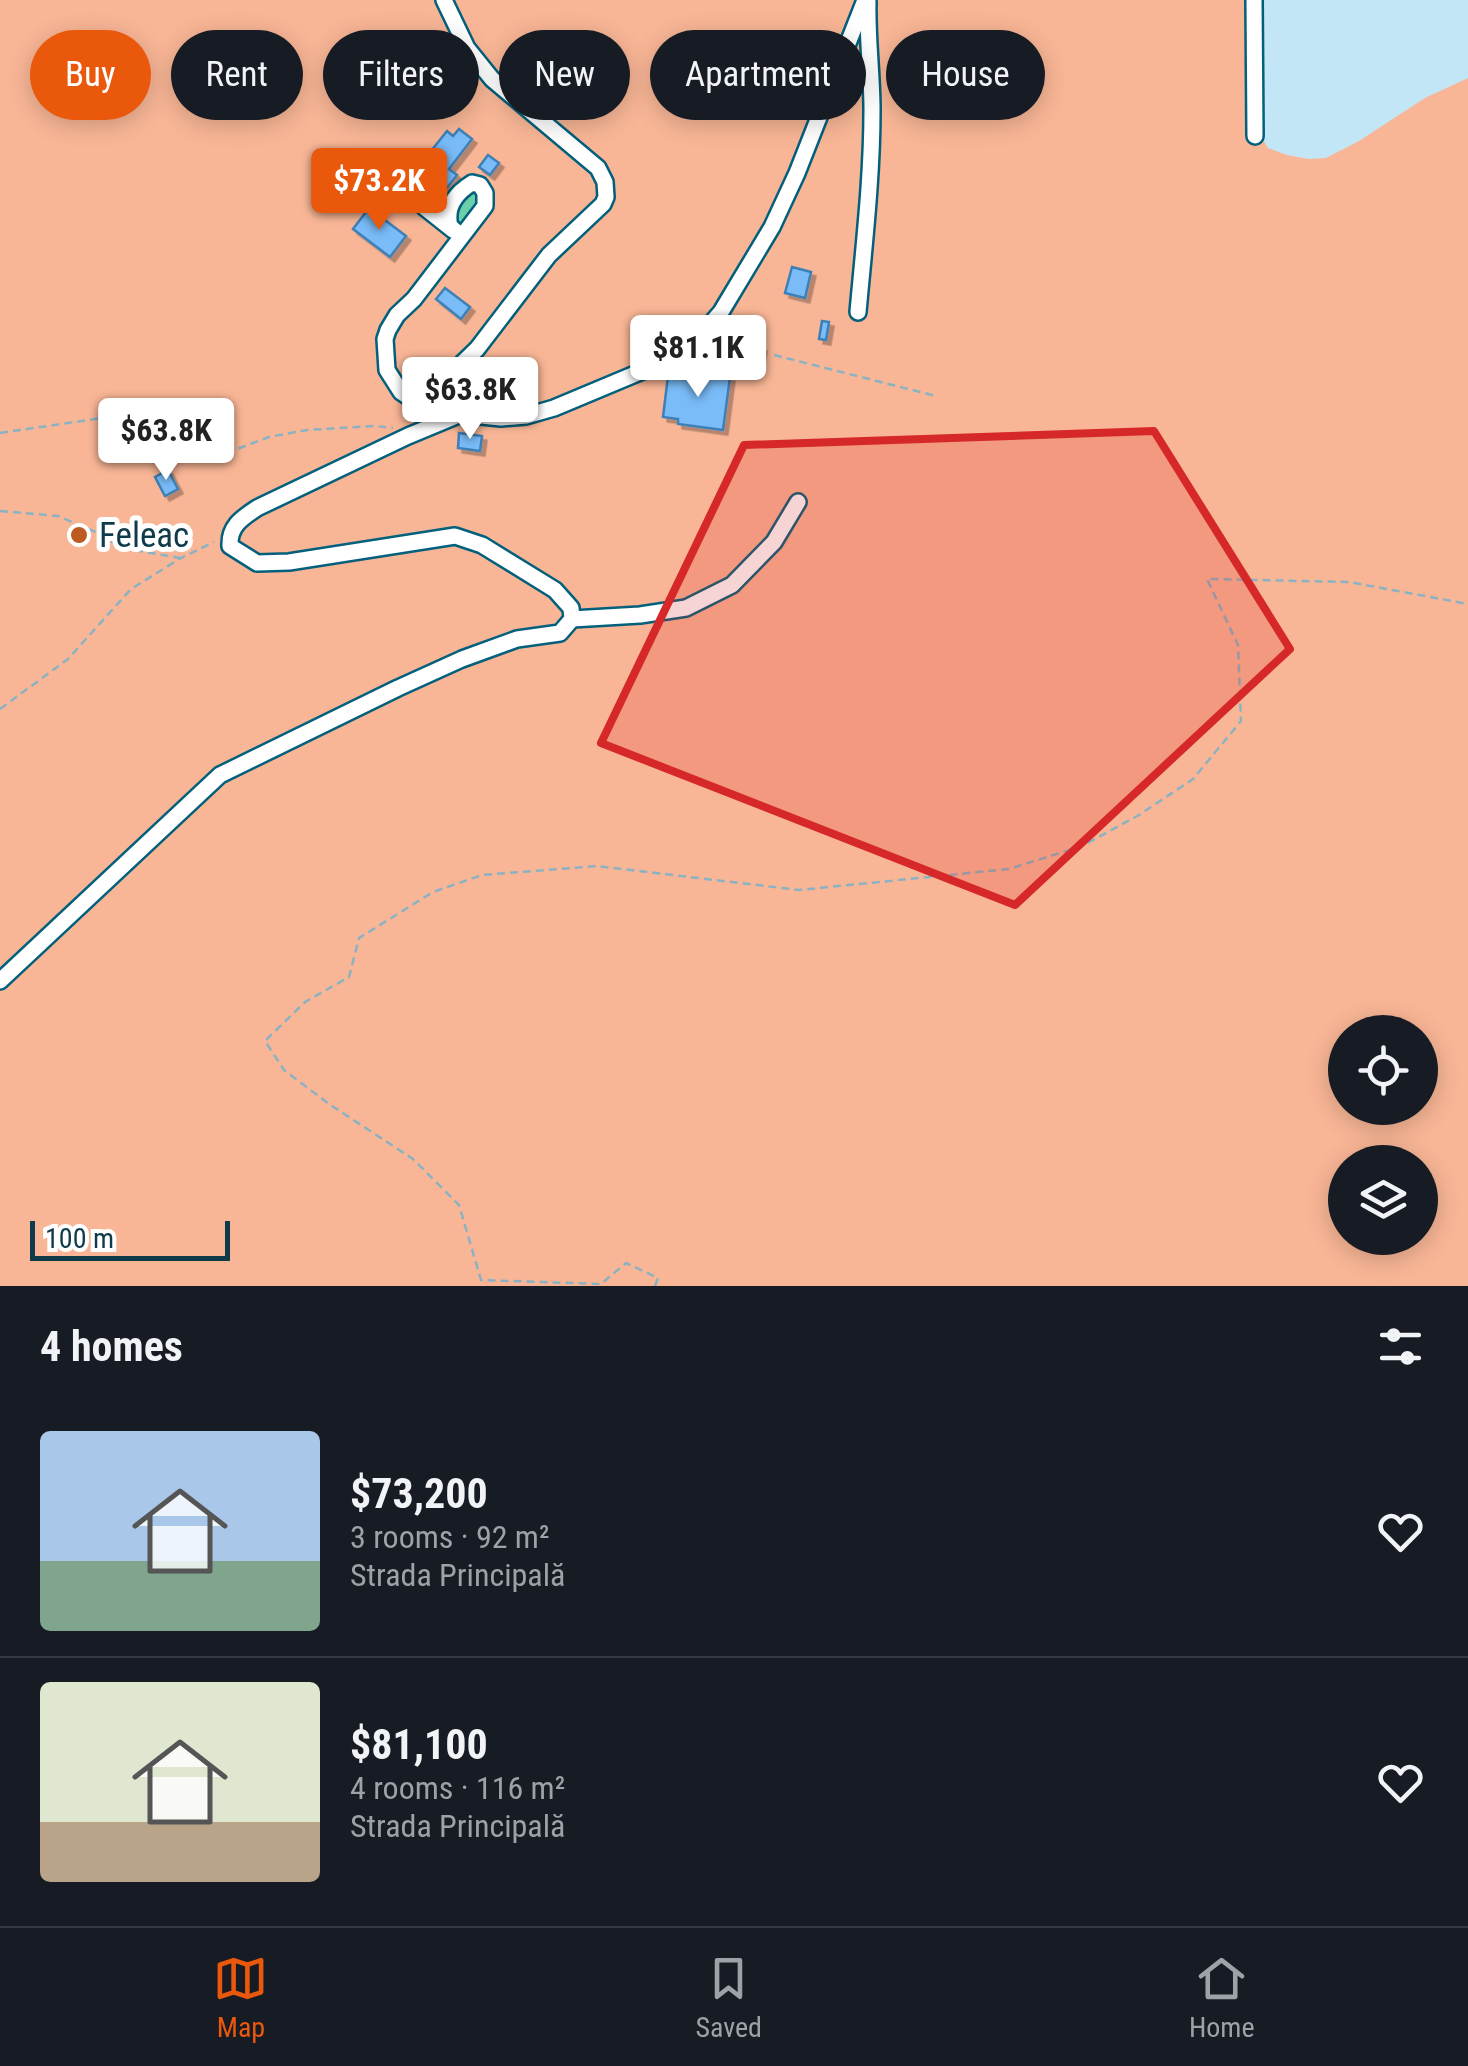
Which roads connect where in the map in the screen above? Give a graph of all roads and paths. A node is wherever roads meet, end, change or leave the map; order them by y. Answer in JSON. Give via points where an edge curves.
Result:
{"nodes":[{"id":1,"x":444,"y":0,"type":"edge"},
{"id":2,"x":866,"y":0,"type":"edge"},
{"id":3,"x":1254,"y":0,"type":"edge"},
{"id":4,"x":1255,"y":136,"type":"dead end"},
{"id":5,"x":424,"y":207,"type":"dead end"},
{"id":6,"x":858,"y":312,"type":"dead end"},
{"id":7,"x":774,"y":355,"type":"dead end"},
{"id":8,"x":936,"y":396,"type":"dead end"},
{"id":9,"x":436,"y":409,"type":"junction"},
{"id":10,"x":460,"y":414,"type":"junction"},
{"id":11,"x":402,"y":429,"type":"dead end"},
{"id":12,"x":0,"y":433,"type":"edge"},
{"id":13,"x":798,"y":502,"type":"dead end"},
{"id":14,"x":0,"y":511,"type":"edge"},
{"id":15,"x":229,"y":534,"type":"junction"},
{"id":16,"x":181,"y":558,"type":"junction"},
{"id":17,"x":1468,"y":604,"type":"edge"},
{"id":18,"x":572,"y":619,"type":"junction"},
{"id":19,"x":0,"y":708,"type":"edge"},
{"id":20,"x":0,"y":981,"type":"edge"},
{"id":21,"x":655,"y":1286,"type":"edge"}],
"edges":[{"from":1,"to":9,"type":"street","via":[[492,80],[598,168],[606,191],[598,211],[550,255],[445,380]]},
{"from":2,"to":6,"type":"street","via":[[872,110]]},
{"from":2,"to":10,"type":"street","via":[[772,228],[708,326],[652,367],[554,408],[501,418]]},
{"from":3,"to":4,"type":"street"},
{"from":5,"to":9,"type":"street","via":[[457,233],[385,339],[387,370],[401,392]]},
{"from":7,"to":8,"type":"path"},
{"from":9,"to":10,"type":"street"},
{"from":10,"to":15,"type":"street","via":[[257,508]]},
{"from":11,"to":12,"type":"path","via":[[307,430],[229,452],[205,450],[169,428],[102,418]]},
{"from":13,"to":18,"type":"street","via":[[774,542],[732,585],[686,608]]},
{"from":14,"to":16,"type":"path","via":[[58,516],[122,548]]},
{"from":15,"to":16,"type":"path"},
{"from":15,"to":18,"type":"street","via":[[230,546],[257,562],[454,536],[555,590]]},
{"from":16,"to":19,"type":"path","via":[[132,589],[68,659]]},
{"from":17,"to":21,"type":"path","via":[[1349,582],[1208,580],[1238,645],[1241,721],[1193,780],[1082,846],[1010,869],[799,890],[597,866],[482,875],[434,892],[359,938],[349,978],[305,1002],[265,1041],[284,1070],[414,1159],[459,1205],[482,1280],[601,1284],[626,1263],[658,1278]]},
{"from":18,"to":20,"type":"street","via":[[560,633],[518,639],[430,673],[220,776]]}]}
